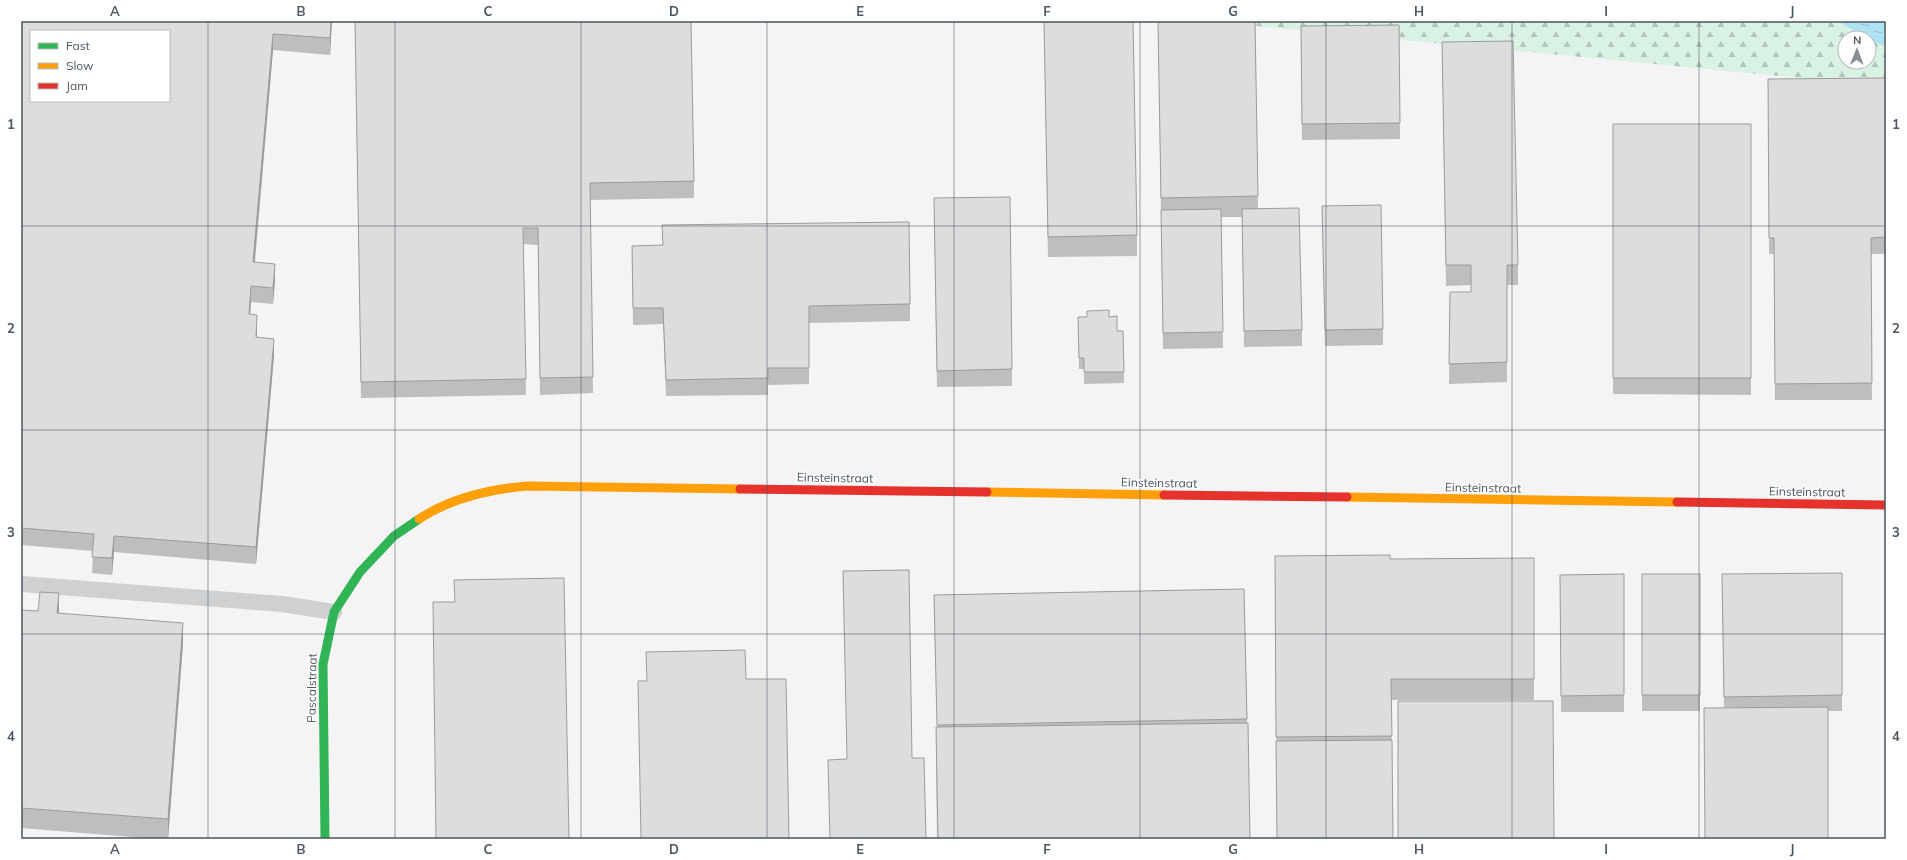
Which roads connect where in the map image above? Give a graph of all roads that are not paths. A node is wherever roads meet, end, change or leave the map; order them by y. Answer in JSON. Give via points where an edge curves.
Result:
{"nodes":[{"id":1,"x":1886,"y":505,"type":"edge"},
{"id":2,"x":434,"y":509,"type":"joint"},
{"id":3,"x":21,"y":584,"type":"edge"},
{"id":4,"x":334,"y":612,"type":"junction"},
{"id":5,"x":325,"y":839,"type":"edge"}],
"edges":[{"from":1,"to":2,"type":"street","name":"Einsteinstraat","via":[[528,486],[469,496]]},
{"from":2,"to":4,"type":"street","name":"Pascalstraat","via":[[394,536],[360,572]]},
{"from":3,"to":4,"type":"lane","via":[[282,604]]},
{"from":4,"to":5,"type":"street","name":"Pascalstraat","via":[[322,664]]}]}
